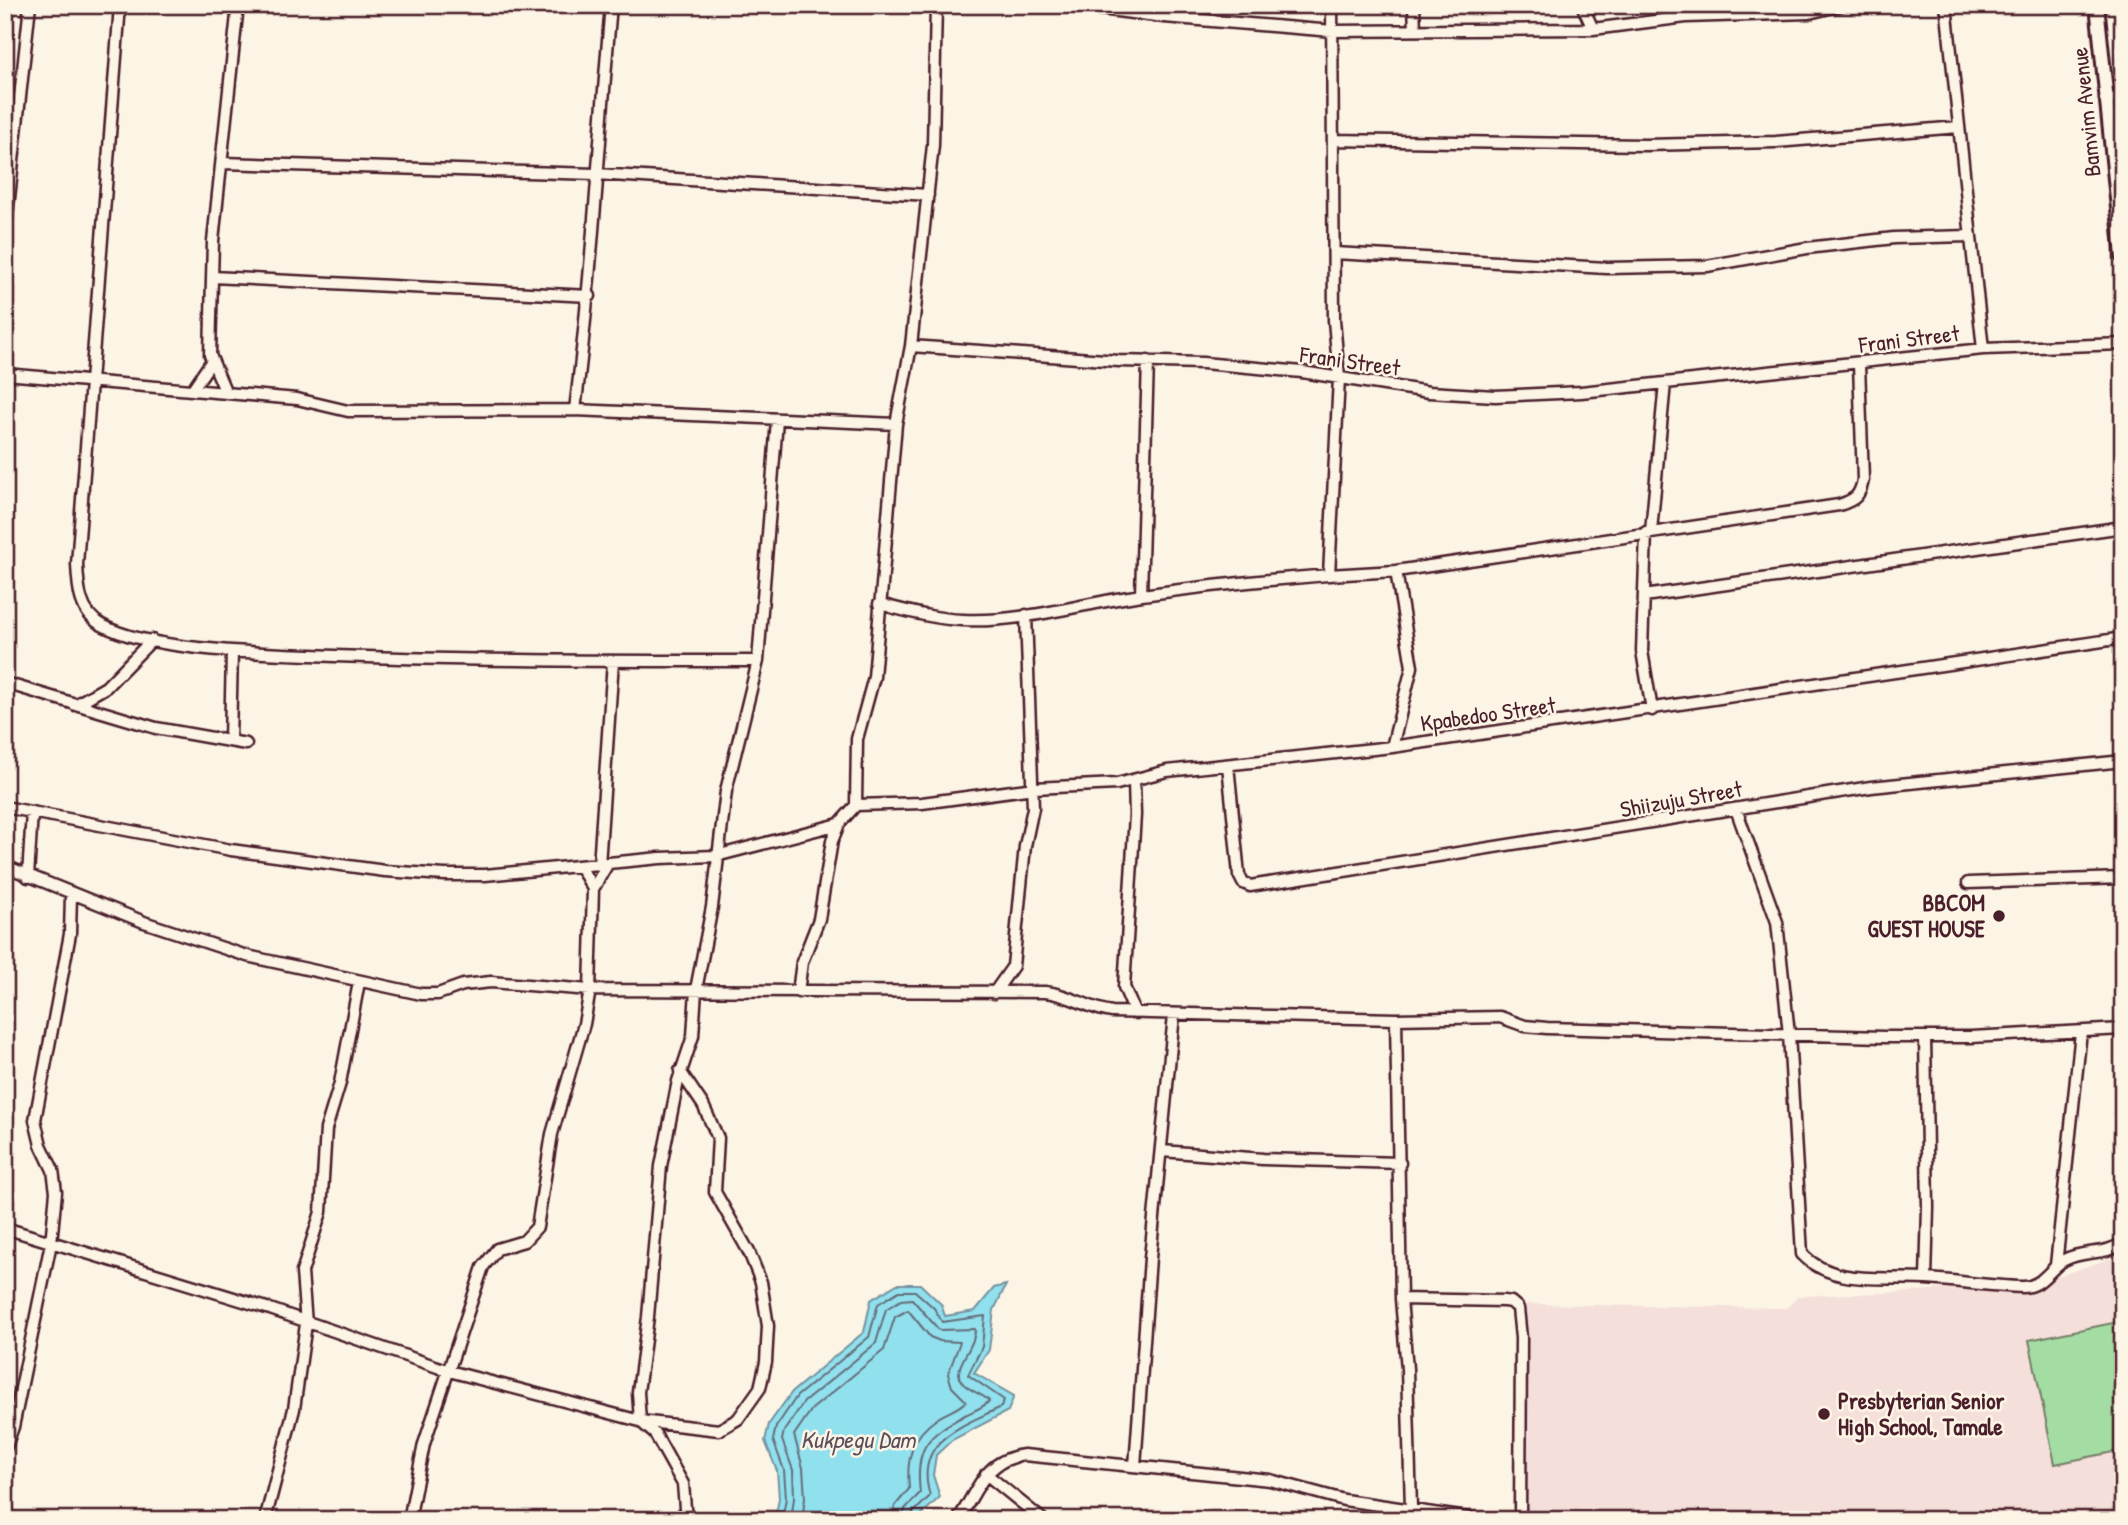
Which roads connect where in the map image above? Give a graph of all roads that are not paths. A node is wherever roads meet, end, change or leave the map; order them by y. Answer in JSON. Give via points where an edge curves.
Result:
{"nodes":[{"id":1,"x":30,"y":5,"type":"edge"},
{"id":2,"x":120,"y":5,"type":"edge"},
{"id":3,"x":238,"y":5,"type":"edge"},
{"id":4,"x":611,"y":5,"type":"edge"},
{"id":5,"x":936,"y":5,"type":"edge"},
{"id":6,"x":1069,"y":5,"type":"edge"},
{"id":7,"x":1165,"y":5,"type":"edge"},
{"id":8,"x":1332,"y":5,"type":"edge"},
{"id":9,"x":1414,"y":5,"type":"edge"},
{"id":10,"x":1582,"y":5,"type":"edge"},
{"id":11,"x":1842,"y":5,"type":"edge"},
{"id":12,"x":1946,"y":5,"type":"edge"},
{"id":13,"x":2098,"y":5,"type":"edge"},
{"id":14,"x":1164,"y":18,"type":"junction"},
{"id":15,"x":1593,"y":29,"type":"junction"},
{"id":16,"x":1415,"y":30,"type":"junction"},
{"id":17,"x":1333,"y":31,"type":"junction"},
{"id":18,"x":2123,"y":98,"type":"edge"},
{"id":19,"x":2105,"y":99,"type":"junction"},
{"id":20,"x":1959,"y":127,"type":"junction"},
{"id":21,"x":1333,"y":140,"type":"junction"},
{"id":22,"x":222,"y":163,"type":"junction"},
{"id":23,"x":596,"y":174,"type":"junction"},
{"id":24,"x":928,"y":195,"type":"junction"},
{"id":25,"x":5,"y":235,"type":"edge"},
{"id":26,"x":1969,"y":236,"type":"junction"},
{"id":27,"x":1334,"y":253,"type":"junction"},
{"id":28,"x":2123,"y":257,"type":"edge"},
{"id":29,"x":212,"y":276,"type":"junction"},
{"id":30,"x":590,"y":296,"type":"junction"},
{"id":31,"x":2123,"y":344,"type":"edge"},
{"id":32,"x":911,"y":346,"type":"junction"},
{"id":33,"x":1983,"y":349,"type":"junction"},
{"id":34,"x":1148,"y":361,"type":"junction"},
{"id":35,"x":211,"y":362,"type":"junction"},
{"id":36,"x":1859,"y":364,"type":"junction"},
{"id":37,"x":5,"y":374,"type":"edge"},
{"id":38,"x":1339,"y":377,"type":"junction"},
{"id":39,"x":91,"y":380,"type":"junction"},
{"id":40,"x":1665,"y":383,"type":"junction"},
{"id":41,"x":192,"y":390,"type":"junction"},
{"id":42,"x":226,"y":393,"type":"junction"},
{"id":43,"x":575,"y":410,"type":"junction"},
{"id":44,"x":777,"y":419,"type":"junction"},
{"id":45,"x":896,"y":424,"type":"junction"},
{"id":46,"x":2123,"y":527,"type":"edge"},
{"id":47,"x":1649,"y":531,"type":"junction"},
{"id":48,"x":1396,"y":571,"type":"junction"},
{"id":49,"x":1329,"y":575,"type":"junction"},
{"id":50,"x":1141,"y":595,"type":"junction"},
{"id":51,"x":1644,"y":596,"type":"junction"},
{"id":52,"x":879,"y":604,"type":"junction"},
{"id":53,"x":1026,"y":615,"type":"junction"},
{"id":54,"x":2123,"y":638,"type":"edge"},
{"id":55,"x":152,"y":640,"type":"junction"},
{"id":56,"x":232,"y":652,"type":"junction"},
{"id":57,"x":613,"y":661,"type":"junction"},
{"id":58,"x":758,"y":661,"type":"junction"},
{"id":59,"x":5,"y":682,"type":"edge"},
{"id":60,"x":75,"y":705,"type":"junction"},
{"id":61,"x":1652,"y":710,"type":"junction"},
{"id":62,"x":230,"y":741,"type":"junction"},
{"id":63,"x":246,"y":744,"type":"dead end"},
{"id":64,"x":1392,"y":747,"type":"junction"},
{"id":65,"x":2123,"y":761,"type":"edge"},
{"id":66,"x":1228,"y":765,"type":"junction"},
{"id":67,"x":1134,"y":781,"type":"junction"},
{"id":68,"x":1034,"y":788,"type":"junction"},
{"id":69,"x":856,"y":805,"type":"junction"},
{"id":70,"x":5,"y":807,"type":"edge"},
{"id":71,"x":1737,"y":810,"type":"junction"},
{"id":72,"x":33,"y":812,"type":"junction"},
{"id":73,"x":839,"y":824,"type":"junction"},
{"id":74,"x":716,"y":856,"type":"junction"},
{"id":75,"x":603,"y":865,"type":"junction"},
{"id":76,"x":5,"y":866,"type":"edge"},
{"id":77,"x":580,"y":866,"type":"junction"},
{"id":78,"x":28,"y":877,"type":"junction"},
{"id":79,"x":2123,"y":878,"type":"edge"},
{"id":80,"x":1968,"y":884,"type":"dead end"},
{"id":81,"x":593,"y":889,"type":"junction"},
{"id":82,"x":71,"y":894,"type":"junction"},
{"id":83,"x":359,"y":982,"type":"junction"},
{"id":84,"x":696,"y":989,"type":"junction"},
{"id":85,"x":590,"y":990,"type":"junction"},
{"id":86,"x":799,"y":992,"type":"junction"},
{"id":87,"x":994,"y":993,"type":"junction"},
{"id":88,"x":1135,"y":1013,"type":"junction"},
{"id":89,"x":1174,"y":1015,"type":"junction"},
{"id":90,"x":1396,"y":1019,"type":"junction"},
{"id":91,"x":2123,"y":1029,"type":"edge"},
{"id":92,"x":2081,"y":1031,"type":"junction"},
{"id":93,"x":1789,"y":1034,"type":"junction"},
{"id":94,"x":1925,"y":1037,"type":"junction"},
{"id":95,"x":680,"y":1072,"type":"junction"},
{"id":96,"x":1162,"y":1151,"type":"junction"},
{"id":97,"x":1400,"y":1163,"type":"junction"},
{"id":98,"x":5,"y":1228,"type":"edge"},
{"id":99,"x":51,"y":1243,"type":"junction"},
{"id":100,"x":2123,"y":1243,"type":"edge"},
{"id":101,"x":2056,"y":1265,"type":"junction"},
{"id":102,"x":1926,"y":1279,"type":"junction"},
{"id":103,"x":1401,"y":1298,"type":"junction"},
{"id":104,"x":306,"y":1324,"type":"junction"},
{"id":105,"x":449,"y":1371,"type":"junction"},
{"id":106,"x":640,"y":1422,"type":"junction"},
{"id":107,"x":5,"y":1448,"type":"edge"},
{"id":108,"x":1135,"y":1466,"type":"junction"},
{"id":109,"x":986,"y":1474,"type":"junction"},
{"id":110,"x":1411,"y":1508,"type":"junction"},
{"id":111,"x":265,"y":1520,"type":"edge"},
{"id":112,"x":409,"y":1520,"type":"edge"},
{"id":113,"x":686,"y":1520,"type":"edge"},
{"id":114,"x":958,"y":1520,"type":"edge"},
{"id":115,"x":1043,"y":1520,"type":"edge"},
{"id":116,"x":1481,"y":1520,"type":"edge"},
{"id":117,"x":1520,"y":1520,"type":"edge"}],
"edges":[{"from":1,"to":25,"type":"street"},
{"from":2,"to":39,"type":"street"},
{"from":3,"to":22,"type":"street"},
{"from":4,"to":23,"type":"street"},
{"from":5,"to":24,"type":"street"},
{"from":6,"to":14,"type":"street"},
{"from":7,"to":14,"type":"street"},
{"from":8,"to":17,"type":"street"},
{"from":9,"to":16,"type":"street"},
{"from":10,"to":15,"type":"street"},
{"from":11,"to":15,"type":"street","via":[[1809,13],[1686,17]]},
{"from":12,"to":20,"type":"street"},
{"from":13,"to":19,"type":"street","name":"Bamvim Avenue"},
{"from":14,"to":17,"type":"street"},
{"from":15,"to":16,"type":"street"},
{"from":16,"to":17,"type":"street"},
{"from":17,"to":21,"type":"street"},
{"from":18,"to":19,"type":"street"},
{"from":19,"to":28,"type":"street","name":"Bamvim Avenue"},
{"from":20,"to":21,"type":"street","via":[[1776,142],[1645,145]]},
{"from":20,"to":26,"type":"street"},
{"from":21,"to":27,"type":"street"},
{"from":22,"to":23,"type":"street"},
{"from":22,"to":29,"type":"street"},
{"from":23,"to":24,"type":"street"},
{"from":23,"to":30,"type":"street"},
{"from":24,"to":32,"type":"street"},
{"from":26,"to":27,"type":"street","via":[[1807,248],[1707,266],[1607,268]]},
{"from":26,"to":33,"type":"street"},
{"from":27,"to":38,"type":"street"},
{"from":29,"to":30,"type":"street"},
{"from":29,"to":35,"type":"street"},
{"from":30,"to":43,"type":"street"},
{"from":31,"to":33,"type":"street","name":"Frani Street"},
{"from":32,"to":34,"type":"street","name":"Frani Street"},
{"from":32,"to":45,"type":"street"},
{"from":33,"to":36,"type":"street","name":"Frani Street"},
{"from":34,"to":38,"type":"street","name":"Frani Street"},
{"from":34,"to":50,"type":"street"},
{"from":35,"to":41,"type":"street"},
{"from":35,"to":42,"type":"street"},
{"from":36,"to":40,"type":"street","name":"Frani Street"},
{"from":36,"to":47,"type":"street","via":[[1863,480],[1861,494],[1854,501]]},
{"from":37,"to":39,"type":"street"},
{"from":38,"to":40,"type":"street","name":"Frani Street","via":[[1495,396]]},
{"from":38,"to":49,"type":"street"},
{"from":39,"to":41,"type":"street"},
{"from":39,"to":55,"type":"street","via":[[77,564],[80,594],[91,618]]},
{"from":40,"to":47,"type":"street"},
{"from":41,"to":42,"type":"street"},
{"from":42,"to":43,"type":"street","via":[[297,399],[348,411]]},
{"from":43,"to":44,"type":"street"},
{"from":44,"to":45,"type":"street"},
{"from":44,"to":58,"type":"street"},
{"from":45,"to":52,"type":"street"},
{"from":46,"to":51,"type":"street"},
{"from":47,"to":48,"type":"street"},
{"from":47,"to":51,"type":"street"},
{"from":48,"to":49,"type":"street"},
{"from":48,"to":64,"type":"street","via":[[1412,667]]},
{"from":49,"to":50,"type":"street"},
{"from":50,"to":53,"type":"street"},
{"from":51,"to":61,"type":"street","via":[[1644,672]]},
{"from":52,"to":53,"type":"street","via":[[965,621]]},
{"from":52,"to":69,"type":"street","via":[[874,677],[858,739]]},
{"from":53,"to":68,"type":"street"},
{"from":54,"to":61,"type":"street","name":"Kpabedoo Street"},
{"from":55,"to":56,"type":"street"},
{"from":55,"to":60,"type":"street","via":[[106,687]]},
{"from":56,"to":57,"type":"street"},
{"from":56,"to":62,"type":"street"},
{"from":57,"to":58,"type":"street"},
{"from":57,"to":75,"type":"street"},
{"from":58,"to":74,"type":"street","via":[[726,791]]},
{"from":59,"to":60,"type":"street"},
{"from":60,"to":62,"type":"street","via":[[156,728]]},
{"from":61,"to":64,"type":"street","name":"Kpabedoo Street"},
{"from":62,"to":63,"type":"street"},
{"from":64,"to":66,"type":"street","name":"Kpabedoo Street"},
{"from":65,"to":71,"type":"street","name":"Shiizuju Street","via":[[1871,787]]},
{"from":66,"to":67,"type":"street","name":"Kpabedoo Street","via":[[1167,771]]},
{"from":66,"to":71,"type":"street","name":"Shiizuju Street","via":[[1239,875],[1247,886]]},
{"from":67,"to":68,"type":"street","name":"Kpabedoo Street"},
{"from":67,"to":88,"type":"street","via":[[1124,987]]},
{"from":68,"to":69,"type":"street","name":"Kpabedoo Street","via":[[922,803]]},
{"from":68,"to":87,"type":"street","via":[[1013,966]]},
{"from":69,"to":73,"type":"street"},
{"from":70,"to":72,"type":"street"},
{"from":71,"to":93,"type":"street","via":[[1777,922]]},
{"from":72,"to":77,"type":"street","via":[[231,850],[385,871],[485,875]]},
{"from":72,"to":78,"type":"street"},
{"from":73,"to":74,"type":"street"},
{"from":73,"to":86,"type":"street","via":[[828,856],[819,919],[802,962]]},
{"from":74,"to":75,"type":"street"},
{"from":74,"to":84,"type":"street","via":[[712,907]]},
{"from":75,"to":77,"type":"street"},
{"from":75,"to":81,"type":"street"},
{"from":76,"to":78,"type":"street"},
{"from":77,"to":81,"type":"street"},
{"from":78,"to":82,"type":"street"},
{"from":79,"to":80,"type":"street"},
{"from":81,"to":85,"type":"street"},
{"from":82,"to":83,"type":"street","via":[[247,956]]},
{"from":82,"to":99,"type":"street","via":[[70,934],[34,1119],[56,1192]]},
{"from":83,"to":85,"type":"street","via":[[421,994],[491,982]]},
{"from":83,"to":104,"type":"street","via":[[340,1083],[326,1129],[321,1212],[302,1272]]},
{"from":84,"to":85,"type":"street"},
{"from":84,"to":86,"type":"street"},
{"from":84,"to":95,"type":"street","via":[[693,1035]]},
{"from":85,"to":105,"type":"street","via":[[554,1126],[537,1227],[524,1241],[497,1249],[482,1266]]},
{"from":86,"to":87,"type":"street"},
{"from":87,"to":88,"type":"street","via":[[1057,993],[1102,1011]]},
{"from":88,"to":89,"type":"street"},
{"from":89,"to":90,"type":"street"},
{"from":89,"to":96,"type":"street"},
{"from":90,"to":93,"type":"street","via":[[1500,1017],[1547,1028]]},
{"from":90,"to":97,"type":"street"},
{"from":91,"to":92,"type":"street"},
{"from":92,"to":94,"type":"street"},
{"from":92,"to":101,"type":"street"},
{"from":93,"to":94,"type":"street"},
{"from":93,"to":102,"type":"street","via":[[1802,1254],[1822,1270],[1853,1277]]},
{"from":94,"to":102,"type":"street"},
{"from":95,"to":106,"type":"street","via":[[661,1166],[638,1392]]},
{"from":95,"to":106,"type":"street","via":[[718,1138],[715,1192],[761,1282],[768,1326],[766,1362],[760,1388],[738,1419],[719,1430]]},
{"from":96,"to":97,"type":"street"},
{"from":96,"to":108,"type":"street"},
{"from":97,"to":103,"type":"street"},
{"from":98,"to":99,"type":"street"},
{"from":99,"to":104,"type":"street"},
{"from":99,"to":107,"type":"street"},
{"from":100,"to":101,"type":"street","via":[[2107,1252],[2080,1252]]},
{"from":101,"to":102,"type":"street","via":[[2030,1287]]},
{"from":103,"to":110,"type":"street"},
{"from":103,"to":117,"type":"street","via":[[1504,1301],[1518,1308]]},
{"from":104,"to":105,"type":"street"},
{"from":104,"to":111,"type":"street","via":[[294,1409]]},
{"from":105,"to":106,"type":"street"},
{"from":105,"to":112,"type":"street","via":[[424,1444]]},
{"from":106,"to":113,"type":"street","via":[[655,1434],[683,1484]]},
{"from":108,"to":109,"type":"street","via":[[1024,1455],[1002,1460]]},
{"from":108,"to":110,"type":"street","via":[[1270,1480],[1345,1500]]},
{"from":109,"to":114,"type":"street"},
{"from":109,"to":115,"type":"street"},
{"from":110,"to":116,"type":"street"}]}
